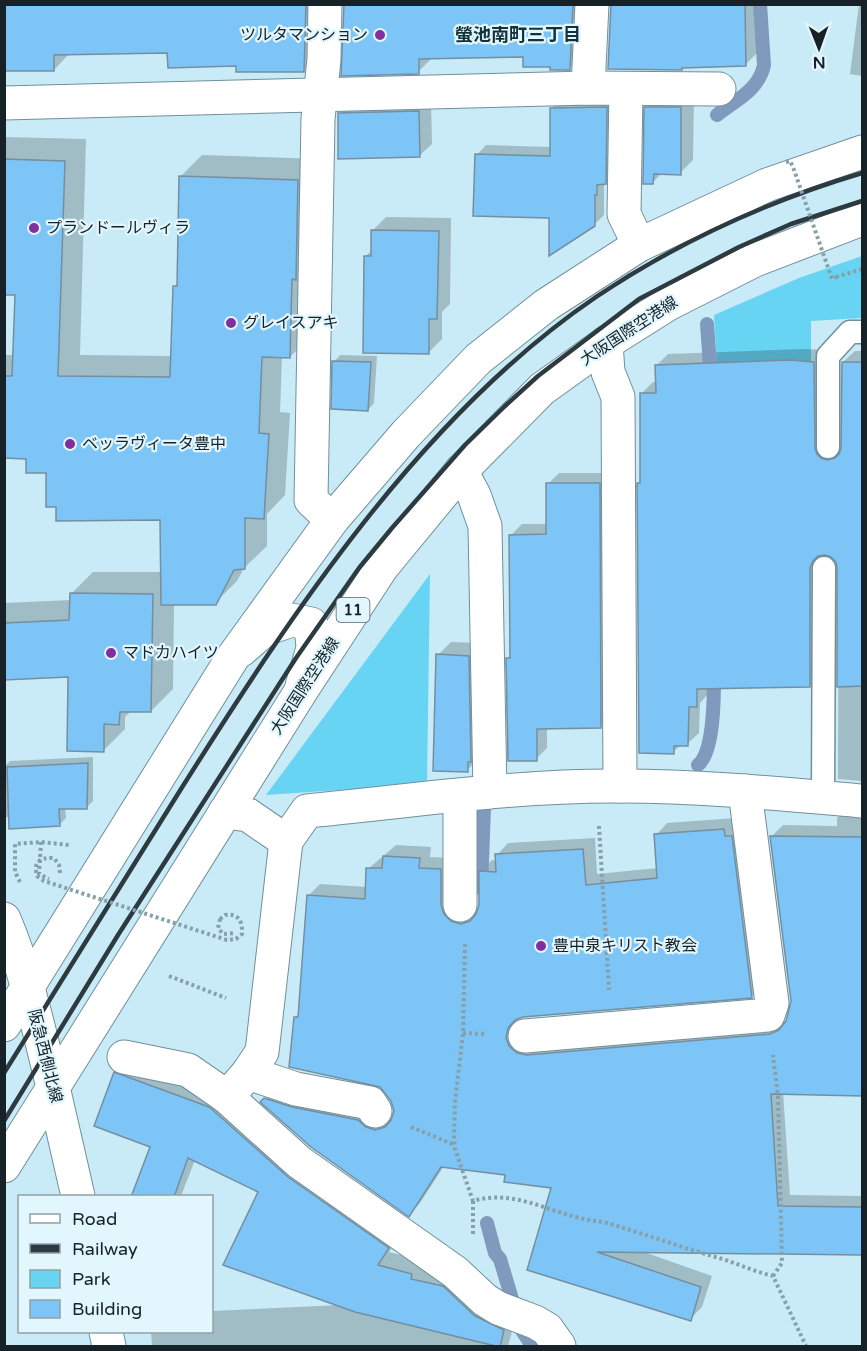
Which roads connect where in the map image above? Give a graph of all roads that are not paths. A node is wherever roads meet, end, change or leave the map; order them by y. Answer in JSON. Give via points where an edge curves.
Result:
{"nodes":[{"id":1,"x":325,"y":4,"type":"edge"},
{"id":2,"x":592,"y":4,"type":"edge"},
{"id":3,"x":588,"y":88,"type":"junction"},
{"id":4,"x":626,"y":89,"type":"junction"},
{"id":5,"x":719,"y":89,"type":"dead end"},
{"id":6,"x":320,"y":96,"type":"junction"},
{"id":7,"x":4,"y":104,"type":"edge"},
{"id":8,"x":862,"y":152,"type":"edge"},
{"id":9,"x":862,"y":219,"type":"edge"},
{"id":10,"x":639,"y":245,"type":"junction"},
{"id":11,"x":862,"y":332,"type":"edge"},
{"id":12,"x":606,"y":343,"type":"junction"},
{"id":13,"x":828,"y":447,"type":"dead end"},
{"id":14,"x":461,"y":471,"type":"junction"},
{"id":15,"x":332,"y":520,"type":"junction"},
{"id":16,"x":824,"y":568,"type":"dead end"},
{"id":17,"x":233,"y":657,"type":"junction"},
{"id":18,"x":301,"y":691,"type":"junction"},
{"id":19,"x":609,"y":786,"type":"junction"},
{"id":20,"x":746,"y":791,"type":"junction"},
{"id":21,"x":475,"y":794,"type":"junction"},
{"id":22,"x":823,"y":798,"type":"junction"},
{"id":23,"x":862,"y":801,"type":"edge"},
{"id":24,"x":225,"y":812,"type":"junction"},
{"id":25,"x":286,"y":841,"type":"junction"},
{"id":26,"x":460,"y":905,"type":"road end"},
{"id":27,"x":4,"y":919,"type":"edge"},
{"id":28,"x":28,"y":987,"type":"junction"},
{"id":29,"x":4,"y":1025,"type":"edge"},
{"id":30,"x":525,"y":1036,"type":"dead end"},
{"id":31,"x":124,"y":1057,"type":"dead end"},
{"id":32,"x":238,"y":1085,"type":"junction"},
{"id":33,"x":53,"y":1088,"type":"junction"},
{"id":34,"x":375,"y":1111,"type":"road end"},
{"id":35,"x":4,"y":1166,"type":"edge"},
{"id":36,"x":78,"y":1195,"type":"edge"},
{"id":37,"x":559,"y":1347,"type":"edge"}],
"edges":[{"from":1,"to":6,"type":"street"},
{"from":2,"to":3,"type":"street"},
{"from":3,"to":4,"type":"street"},
{"from":3,"to":6,"type":"street"},
{"from":4,"to":5,"type":"street"},
{"from":4,"to":10,"type":"street","via":[[624,214]]},
{"from":6,"to":7,"type":"street"},
{"from":6,"to":15,"type":"street","via":[[311,500]]},
{"from":8,"to":10,"type":"street","via":[[767,185]]},
{"from":9,"to":12,"type":"street","name":"大阪国際空港線","number":"11","via":[[755,260],[669,304]]},
{"from":10,"to":15,"type":"street","via":[[546,305],[478,359]]},
{"from":11,"to":13,"type":"lane","via":[[850,332],[828,356]]},
{"from":12,"to":14,"type":"street","name":"大阪国際空港線","number":"11","via":[[542,389]]},
{"from":12,"to":19,"type":"street","via":[[608,372],[618,397]]},
{"from":14,"to":18,"type":"street","name":"大阪国際空港線","number":"11","via":[[382,567]]},
{"from":14,"to":21,"type":"street","via":[[485,526]]},
{"from":15,"to":17,"type":"street"},
{"from":16,"to":22,"type":"lane"},
{"from":17,"to":18,"type":"street","via":[[265,629],[292,620],[310,624],[313,648]]},
{"from":17,"to":28,"type":"street"},
{"from":18,"to":24,"type":"street","name":"大阪国際空港線","number":"11"},
{"from":19,"to":20,"type":"street"},
{"from":19,"to":21,"type":"street"},
{"from":20,"to":22,"type":"street"},
{"from":20,"to":30,"type":"street","via":[[772,1003],[768,1015]]},
{"from":21,"to":25,"type":"street","via":[[307,811]]},
{"from":21,"to":26,"type":"street"},
{"from":22,"to":23,"type":"street"},
{"from":24,"to":25,"type":"street","via":[[248,815]]},
{"from":24,"to":33,"type":"street","name":"大阪国際空港線","number":"11"},
{"from":25,"to":32,"type":"street","via":[[262,1052]]},
{"from":27,"to":28,"type":"street","name":"阪急西側北線"},
{"from":28,"to":29,"type":"street"},
{"from":28,"to":33,"type":"street","name":"阪急西側北線"},
{"from":31,"to":32,"type":"street"},
{"from":32,"to":34,"type":"street","via":[[296,1089],[370,1103]]},
{"from":32,"to":37,"type":"street","via":[[299,1162],[455,1272],[485,1300],[547,1329]]},
{"from":33,"to":35,"type":"street","name":"大阪国際空港線","number":"11"},
{"from":33,"to":36,"type":"street","name":"阪急西側北線"}]}
